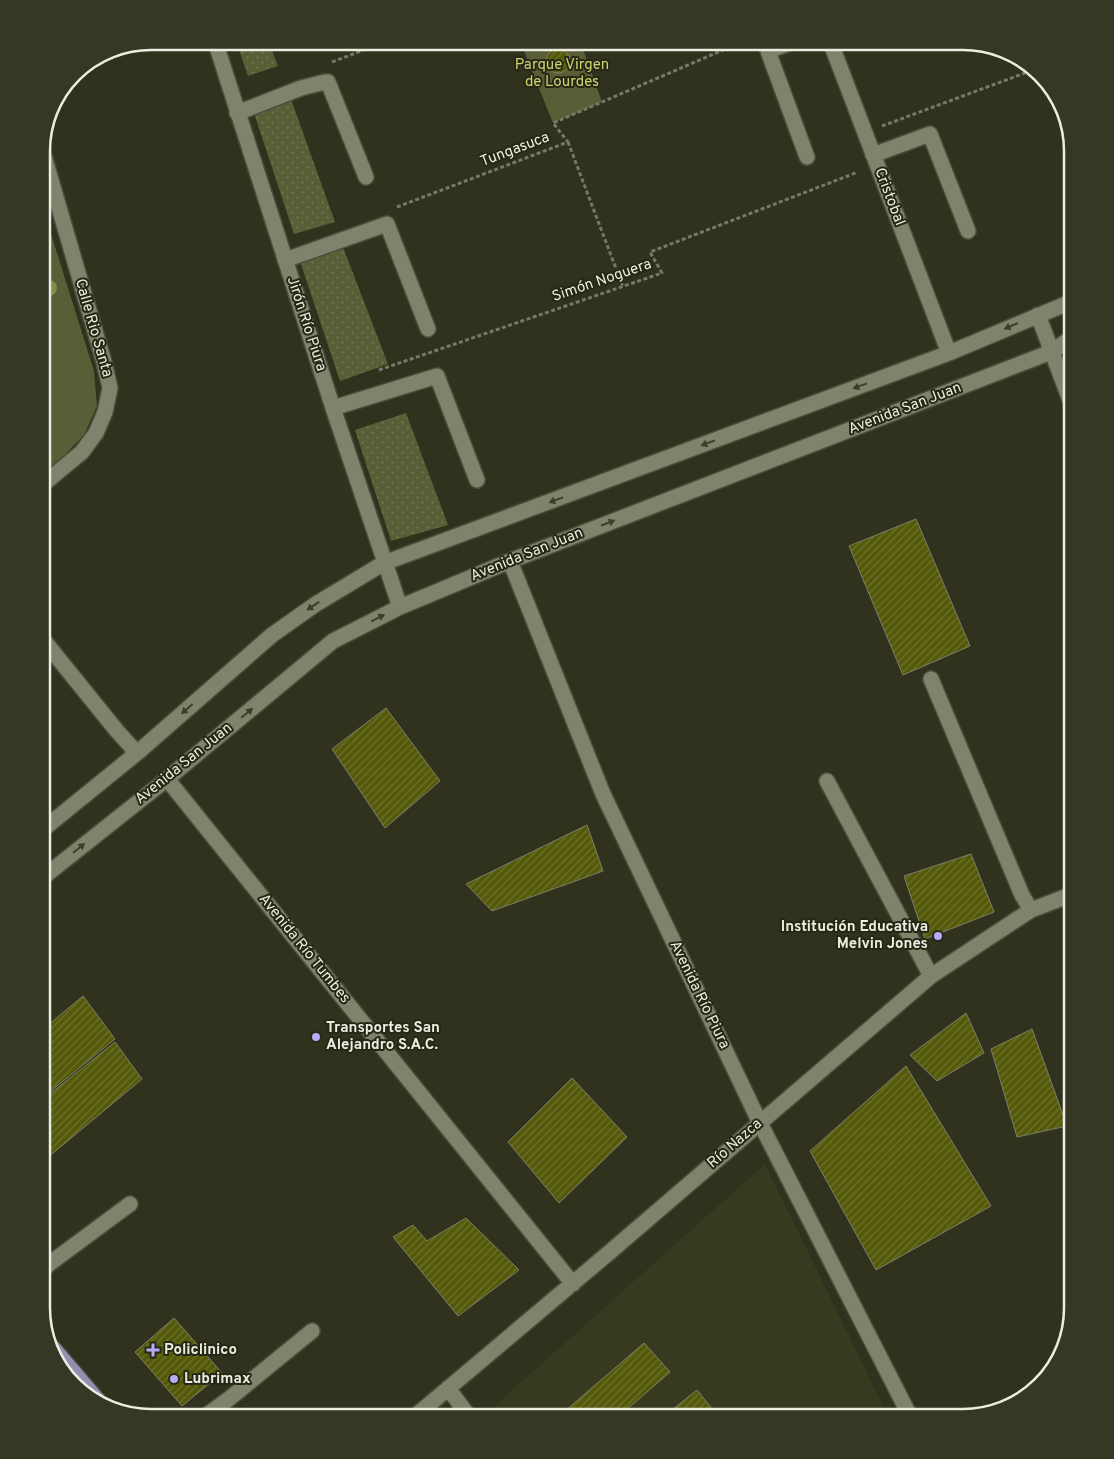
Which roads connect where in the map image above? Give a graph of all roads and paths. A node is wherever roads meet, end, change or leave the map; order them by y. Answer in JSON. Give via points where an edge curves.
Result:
{"nodes":[{"id":1,"x":218,"y":50,"type":"edge"},
{"id":2,"x":723,"y":50,"type":"edge"},
{"id":3,"x":771,"y":50,"type":"edge"},
{"id":4,"x":833,"y":50,"type":"edge"},
{"id":5,"x":1026,"y":73,"type":"edge"},
{"id":6,"x":237,"y":113,"type":"junction"},
{"id":7,"x":865,"y":132,"type":"junction"},
{"id":8,"x":568,"y":142,"type":"junction"},
{"id":9,"x":807,"y":157,"type":"dead end"},
{"id":10,"x":875,"y":160,"type":"junction"},
{"id":11,"x":50,"y":176,"type":"edge"},
{"id":12,"x":366,"y":177,"type":"dead end"},
{"id":13,"x":392,"y":208,"type":"dead end"},
{"id":14,"x":968,"y":231,"type":"dead end"},
{"id":15,"x":285,"y":260,"type":"junction"},
{"id":16,"x":623,"y":287,"type":"junction"},
{"id":17,"x":1064,"y":305,"type":"edge"},
{"id":18,"x":1038,"y":315,"type":"junction"},
{"id":19,"x":428,"y":329,"type":"dead end"},
{"id":20,"x":1064,"y":343,"type":"edge"},
{"id":21,"x":1051,"y":352,"type":"junction"},
{"id":22,"x":949,"y":353,"type":"junction"},
{"id":23,"x":373,"y":372,"type":"dead end"},
{"id":24,"x":1064,"y":385,"type":"edge"},
{"id":25,"x":333,"y":408,"type":"junction"},
{"id":26,"x":50,"y":479,"type":"edge"},
{"id":27,"x":477,"y":480,"type":"dead end"},
{"id":28,"x":510,"y":561,"type":"junction"},
{"id":29,"x":384,"y":563,"type":"junction"},
{"id":30,"x":400,"y":607,"type":"junction"},
{"id":31,"x":50,"y":648,"type":"edge"},
{"id":32,"x":931,"y":679,"type":"dead end"},
{"id":33,"x":137,"y":753,"type":"junction"},
{"id":34,"x":168,"y":779,"type":"junction"},
{"id":35,"x":827,"y":781,"type":"dead end"},
{"id":36,"x":50,"y":824,"type":"edge"},
{"id":37,"x":50,"y":872,"type":"edge"},
{"id":38,"x":1064,"y":897,"type":"edge"},
{"id":39,"x":1031,"y":910,"type":"junction"},
{"id":40,"x":931,"y":976,"type":"junction"},
{"id":41,"x":760,"y":1123,"type":"junction"},
{"id":42,"x":130,"y":1204,"type":"dead end"},
{"id":43,"x":50,"y":1263,"type":"edge"},
{"id":44,"x":573,"y":1284,"type":"junction"},
{"id":45,"x":312,"y":1331,"type":"dead end"},
{"id":46,"x":448,"y":1388,"type":"junction"},
{"id":47,"x":216,"y":1409,"type":"edge"},
{"id":48,"x":424,"y":1409,"type":"edge"},
{"id":49,"x":463,"y":1409,"type":"edge"},
{"id":50,"x":906,"y":1409,"type":"edge"}],
"edges":[{"from":1,"to":6,"type":"street","name":"Jirón Río Piura"},
{"from":2,"to":8,"type":"path","name":"Tungasuca","via":[[553,123]]},
{"from":3,"to":9,"type":"street","via":[[768,51]]},
{"from":4,"to":7,"type":"street","name":"Cristobal"},
{"from":5,"to":7,"type":"path"},
{"from":6,"to":12,"type":"street","via":[[301,88],[328,82]]},
{"from":6,"to":15,"type":"street","name":"Jirón Río Piura"},
{"from":7,"to":10,"type":"street","name":"Cristobal"},
{"from":8,"to":13,"type":"path","name":"Tungasuca"},
{"from":8,"to":16,"type":"path"},
{"from":10,"to":14,"type":"street","via":[[930,134]]},
{"from":10,"to":16,"type":"path","name":"Simón Noguera","via":[[650,252],[662,273]]},
{"from":10,"to":22,"type":"street","name":"Cristobal"},
{"from":11,"to":26,"type":"street","name":"Calle Rio Santa","via":[[110,388],[96,433],[82,452]]},
{"from":15,"to":19,"type":"street","via":[[387,224]]},
{"from":15,"to":25,"type":"street","name":"Jirón Río Piura"},
{"from":16,"to":23,"type":"path","name":"Simón Noguera"},
{"from":17,"to":18,"type":"street"},
{"from":18,"to":21,"type":"street"},
{"from":18,"to":22,"type":"street","one_way":true},
{"from":20,"to":21,"type":"street","name":"Avenida San Juan"},
{"from":21,"to":24,"type":"street"},
{"from":28,"to":21,"type":"street","name":"Avenida San Juan","one_way":true},
{"from":22,"to":29,"type":"street","one_way":true},
{"from":25,"to":27,"type":"street","via":[[437,376]]},
{"from":25,"to":29,"type":"street","name":"Jirón Río Piura"},
{"from":28,"to":30,"type":"street","name":"Avenida San Juan"},
{"from":28,"to":41,"type":"street","name":"Avenida Río Piura","via":[[603,794]]},
{"from":29,"to":30,"type":"street","name":"Jirón Río Piura"},
{"from":29,"to":33,"type":"street","one_way":true,"via":[[272,635]]},
{"from":34,"to":30,"type":"street","name":"Avenida San Juan","one_way":true,"via":[[334,641]]},
{"from":31,"to":33,"type":"street"},
{"from":32,"to":39,"type":"street"},
{"from":33,"to":36,"type":"street"},
{"from":37,"to":34,"type":"street","name":"Avenida San Juan","one_way":true},
{"from":34,"to":44,"type":"street","name":"Avenida Río Tumbes"},
{"from":35,"to":40,"type":"street"},
{"from":38,"to":39,"type":"street","name":"Río Nazca"},
{"from":39,"to":40,"type":"street","name":"Río Nazca"},
{"from":40,"to":41,"type":"street","name":"Río Nazca"},
{"from":41,"to":44,"type":"street","name":"Río Nazca"},
{"from":41,"to":50,"type":"street","name":"Avenida Río Piura"},
{"from":42,"to":43,"type":"street"},
{"from":44,"to":46,"type":"street","name":"Río Nazca"},
{"from":45,"to":47,"type":"street"},
{"from":46,"to":48,"type":"street","name":"Río Nazca"},
{"from":46,"to":49,"type":"street"}]}
